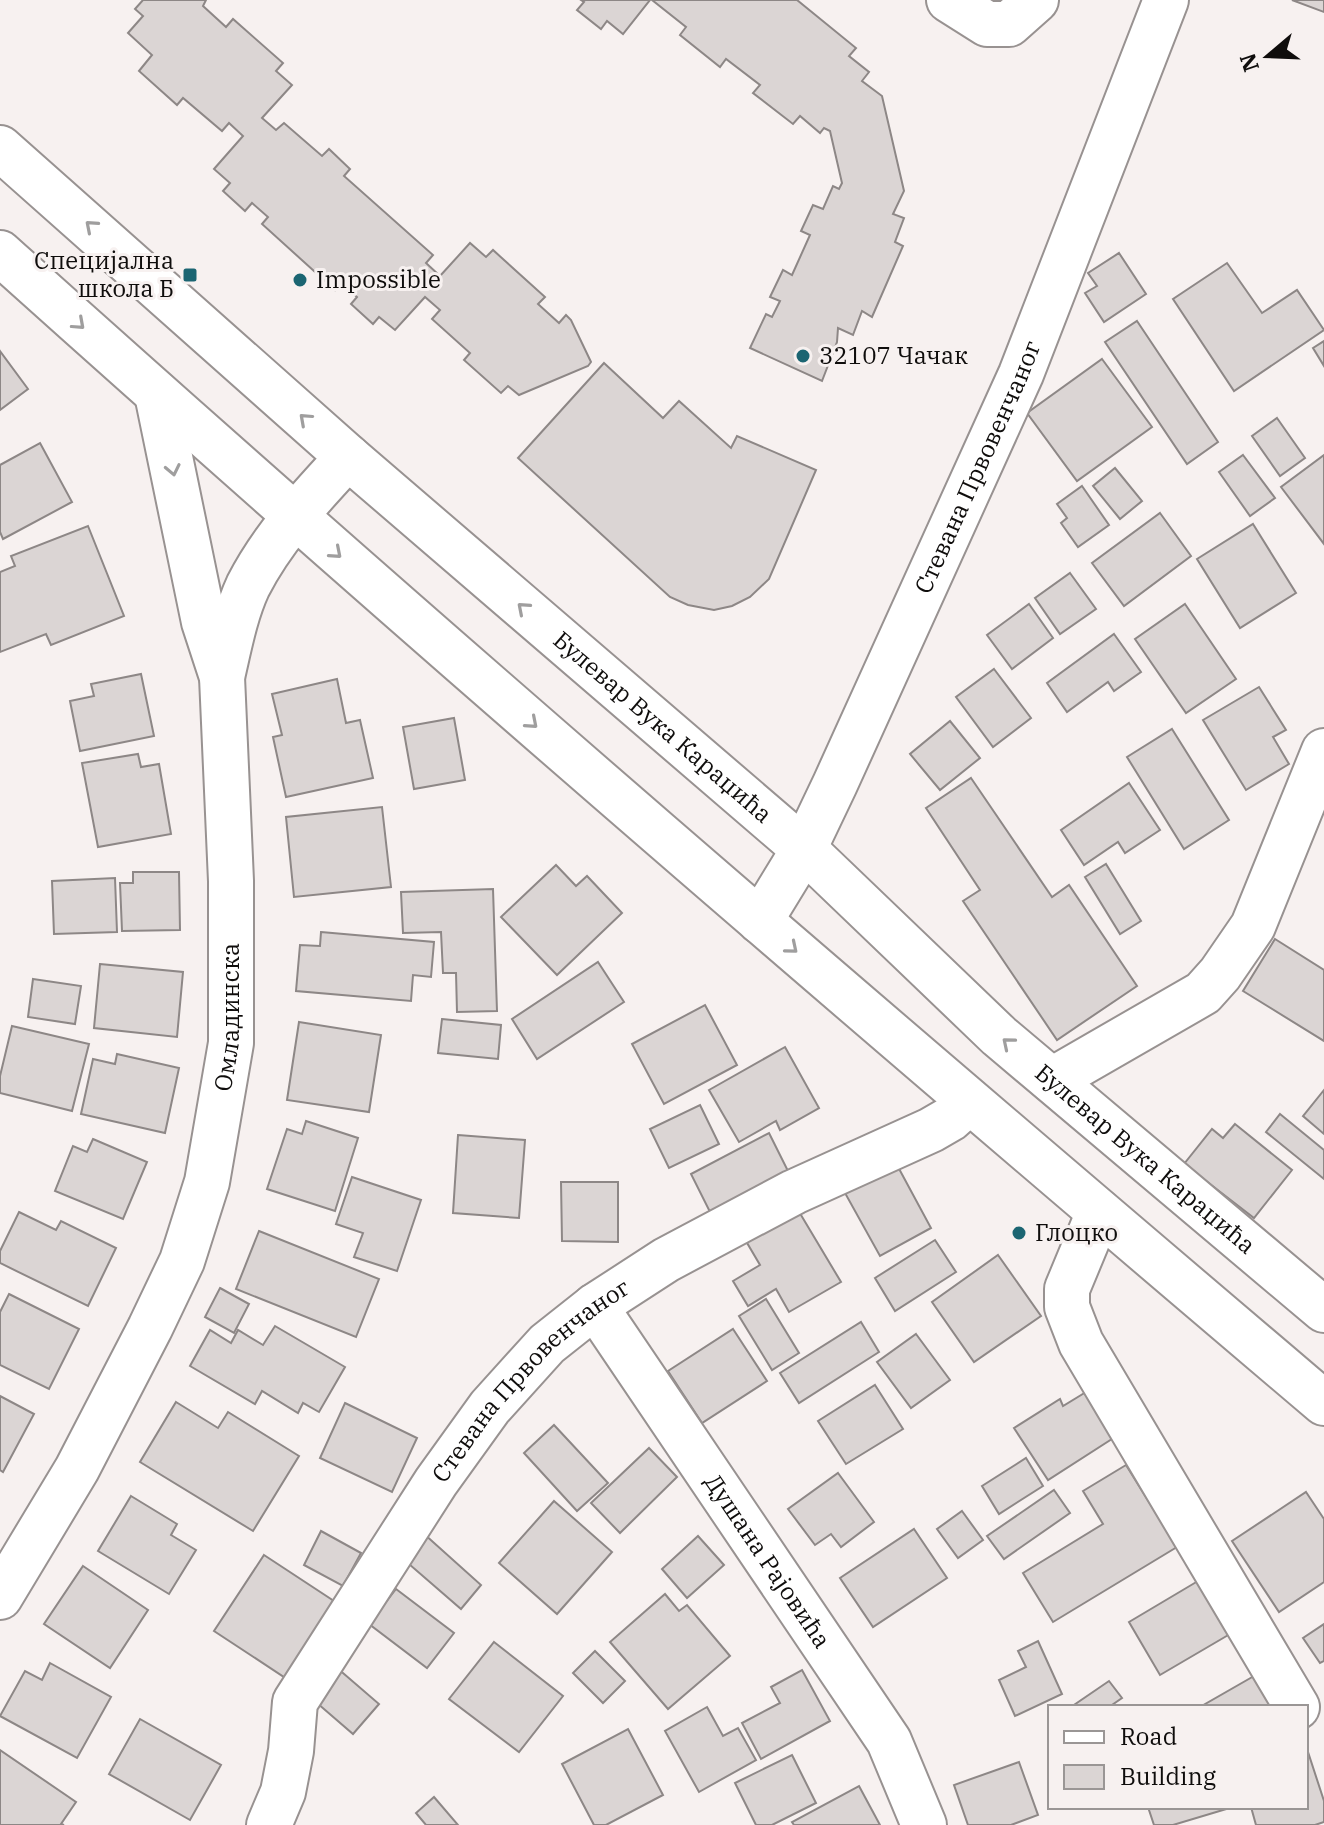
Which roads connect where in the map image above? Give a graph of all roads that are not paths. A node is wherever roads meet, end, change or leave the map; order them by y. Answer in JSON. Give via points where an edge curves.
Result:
{"nodes":[{"id":1,"x":949,"y":0,"type":"edge"},
{"id":2,"x":1036,"y":0,"type":"edge"},
{"id":3,"x":1161,"y":2,"type":"edge"},
{"id":4,"x":0,"y":148,"type":"edge"},
{"id":5,"x":0,"y":253,"type":"edge"},
{"id":6,"x":157,"y":394,"type":"junction"},
{"id":7,"x":348,"y":457,"type":"junction"},
{"id":8,"x":294,"y":516,"type":"junction"},
{"id":9,"x":222,"y":677,"type":"junction"},
{"id":10,"x":1324,"y":751,"type":"edge"},
{"id":11,"x":804,"y":849,"type":"junction"},
{"id":12,"x":760,"y":921,"type":"junction"},
{"id":13,"x":1052,"y":1080,"type":"junction"},
{"id":14,"x":969,"y":1102,"type":"junction"},
{"id":15,"x":1099,"y":1212,"type":"junction"},
{"id":16,"x":595,"y":1306,"type":"junction"},
{"id":17,"x":1324,"y":1310,"type":"edge"},
{"id":18,"x":1324,"y":1403,"type":"edge"},
{"id":19,"x":0,"y":1597,"type":"edge"},
{"id":20,"x":1295,"y":1705,"type":"edge"},
{"id":21,"x":269,"y":1825,"type":"edge"},
{"id":22,"x":924,"y":1825,"type":"edge"}],
"edges":[{"from":1,"to":2,"type":"street","via":[[987,24],[1009,24]]},
{"from":3,"to":11,"type":"street","name":"Стевана Првовенчаног","via":[[1021,374]]},
{"from":7,"to":4,"type":"street","name":"Булевар Вука Караџића","one_way":true},
{"from":5,"to":6,"type":"street","one_way":true},
{"from":6,"to":8,"type":"street"},
{"from":6,"to":9,"type":"street","name":"Омладинска","one_way":true,"via":[[204,622]]},
{"from":7,"to":8,"type":"street"},
{"from":11,"to":7,"type":"street","name":"Булевар Вука Караџића","one_way":true},
{"from":8,"to":9,"type":"street","via":[[248,587]]},
{"from":8,"to":12,"type":"street","one_way":true},
{"from":9,"to":19,"type":"street","name":"Омладинска","via":[[231,1043],[207,1182],[182,1261],[150,1328],[77,1469]]},
{"from":10,"to":13,"type":"street","via":[[1253,926],[1220,974],[1203,993]]},
{"from":11,"to":12,"type":"street","name":"Стевана Првовенчаног"},
{"from":13,"to":11,"type":"street","name":"Булевар Вука Караџића","one_way":true},
{"from":12,"to":14,"type":"street","one_way":true},
{"from":13,"to":17,"type":"street","name":"Булевар Вука Караџића"},
{"from":14,"to":15,"type":"street"},
{"from":14,"to":16,"type":"street","name":"Стевана Првовенчаног","via":[[931,1130],[794,1192],[666,1260]]},
{"from":15,"to":18,"type":"street"},
{"from":15,"to":20,"type":"street","via":[[1067,1289],[1067,1307],[1081,1343]]},
{"from":16,"to":21,"type":"street","name":"Стевана Првовенчаног","via":[[547,1344],[490,1407],[295,1702],[283,1792]]},
{"from":16,"to":22,"type":"street","name":"Душана Рајовића","via":[[889,1741]]}]}
